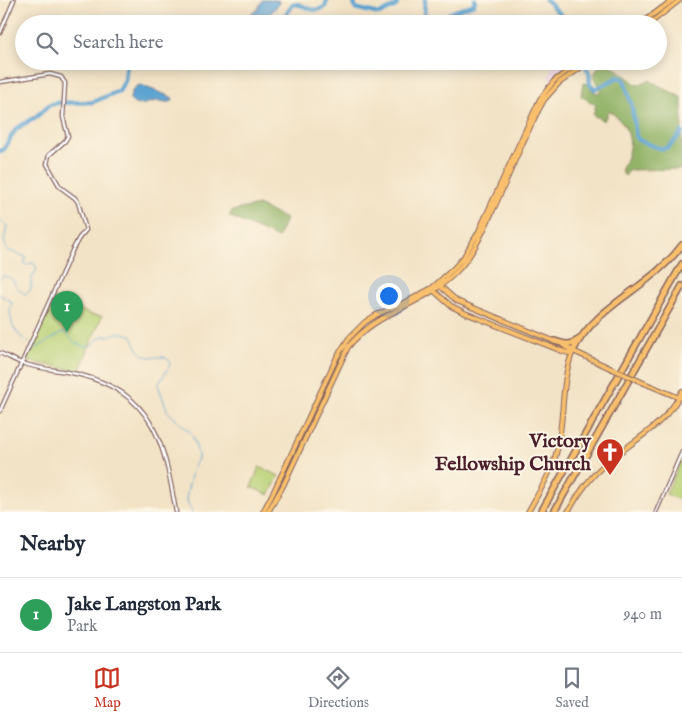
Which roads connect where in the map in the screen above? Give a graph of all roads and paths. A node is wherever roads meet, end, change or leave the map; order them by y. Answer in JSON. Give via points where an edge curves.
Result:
{"nodes":[{"id":1,"x":14,"y":0,"type":"edge"},
{"id":2,"x":673,"y":0,"type":"edge"},
{"id":3,"x":680,"y":0,"type":"edge"},
{"id":4,"x":652,"y":15,"type":"edge"},
{"id":5,"x":661,"y":15,"type":"edge"},
{"id":6,"x":0,"y":33,"type":"edge"},
{"id":7,"x":571,"y":70,"type":"edge"},
{"id":8,"x":573,"y":70,"type":"edge"},
{"id":9,"x":0,"y":82,"type":"edge"},
{"id":10,"x":682,"y":245,"type":"edge"},
{"id":11,"x":682,"y":264,"type":"edge"},
{"id":12,"x":448,"y":280,"type":"junction"},
{"id":13,"x":439,"y":285,"type":"junction"},
{"id":14,"x":682,"y":286,"type":"edge"},
{"id":15,"x":433,"y":289,"type":"junction"},
{"id":16,"x":427,"y":296,"type":"junction"},
{"id":17,"x":449,"y":296,"type":"junction"},
{"id":18,"x":439,"y":297,"type":"junction"},
{"id":19,"x":580,"y":338,"type":"junction"},
{"id":20,"x":554,"y":340,"type":"junction"},
{"id":21,"x":538,"y":341,"type":"junction"},
{"id":22,"x":562,"y":351,"type":"junction"},
{"id":23,"x":573,"y":352,"type":"junction"},
{"id":24,"x":0,"y":353,"type":"edge"},
{"id":25,"x":569,"y":362,"type":"junction"},
{"id":26,"x":22,"y":363,"type":"junction"},
{"id":27,"x":682,"y":391,"type":"edge"},
{"id":28,"x":681,"y":400,"type":"edge"},
{"id":29,"x":0,"y":411,"type":"edge"},
{"id":30,"x":682,"y":452,"type":"edge"},
{"id":31,"x":176,"y":512,"type":"edge"},
{"id":32,"x":263,"y":512,"type":"edge"},
{"id":33,"x":268,"y":512,"type":"edge"},
{"id":34,"x":528,"y":512,"type":"edge"},
{"id":35,"x":541,"y":512,"type":"edge"},
{"id":36,"x":554,"y":512,"type":"edge"},
{"id":37,"x":568,"y":512,"type":"edge"},
{"id":38,"x":656,"y":512,"type":"edge"}],
"edges":[{"from":1,"to":6,"type":"street"},
{"from":2,"to":4,"type":"main road"},
{"from":3,"to":5,"type":"main road"},
{"from":7,"to":13,"type":"main road","via":[[554,81],[540,99],[473,242]]},
{"from":8,"to":12,"type":"main road","via":[[544,100],[480,239]]},
{"from":9,"to":26,"type":"street","via":[[50,74],[61,77],[65,83],[64,117],[68,136],[49,155],[47,164],[60,187],[77,200],[86,230],[72,251]]},
{"from":10,"to":19,"type":"highway","via":[[660,271],[597,318]]},
{"from":11,"to":35,"type":"highway"},
{"from":12,"to":13,"type":"main road"},
{"from":12,"to":17,"type":"main road","via":[[445,289]]},
{"from":13,"to":15,"type":"main road"},
{"from":13,"to":17,"type":"main road"},
{"from":14,"to":36,"type":"highway"},
{"from":15,"to":16,"type":"main road"},
{"from":15,"to":18,"type":"main road"},
{"from":15,"to":32,"type":"main road","via":[[376,315],[349,338]]},
{"from":16,"to":18,"type":"main road"},
{"from":16,"to":33,"type":"main road","via":[[372,324],[348,347]]},
{"from":17,"to":20,"type":"main road","via":[[466,306]]},
{"from":18,"to":21,"type":"main road","via":[[465,313]]},
{"from":19,"to":20,"type":"highway","via":[[571,344]]},
{"from":19,"to":23,"type":"highway"},
{"from":20,"to":21,"type":"main road","via":[[550,343]]},
{"from":20,"to":23,"type":"main road"},
{"from":21,"to":22,"type":"main road"},
{"from":22,"to":23,"type":"main road"},
{"from":22,"to":25,"type":"main road"},
{"from":23,"to":25,"type":"main road"},
{"from":23,"to":28,"type":"main road","bridge":true},
{"from":24,"to":26,"type":"street"},
{"from":25,"to":34,"type":"main road","via":[[557,449],[546,480]]},
{"from":26,"to":29,"type":"street"},
{"from":26,"to":31,"type":"street","via":[[98,380],[129,398],[154,427],[160,440]]},
{"from":27,"to":28,"type":"main road"},
{"from":28,"to":37,"type":"main road","via":[[658,424],[598,471]]},
{"from":30,"to":38,"type":"street"}]}
